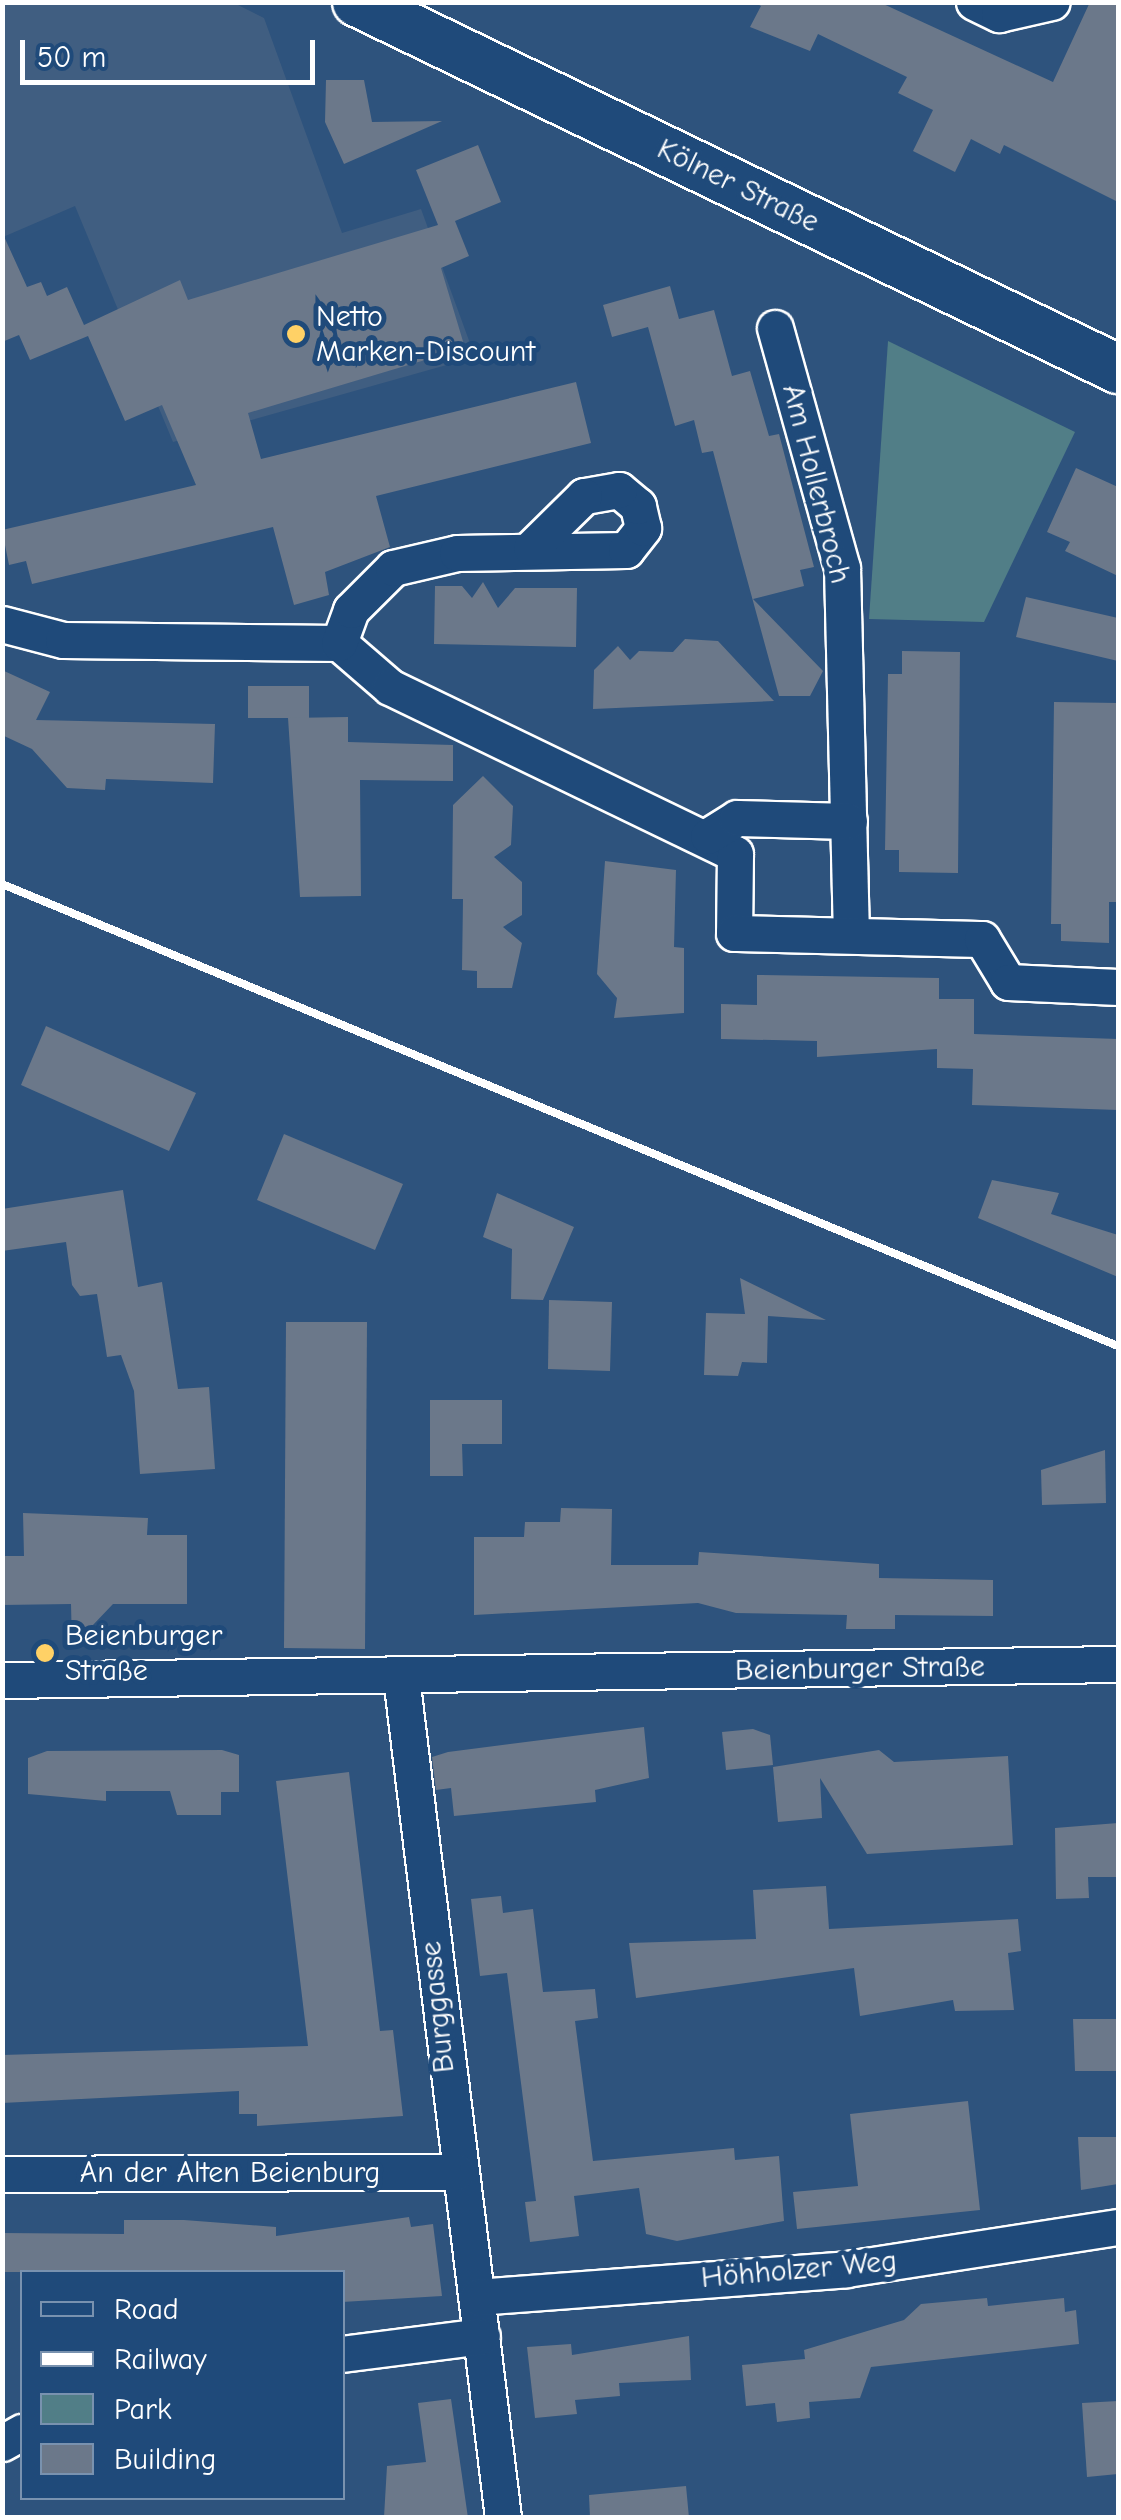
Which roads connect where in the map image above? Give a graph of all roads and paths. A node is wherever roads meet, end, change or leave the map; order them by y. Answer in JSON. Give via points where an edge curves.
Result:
{"nodes":[{"id":1,"x":357,"y":2,"type":"edge"},
{"id":2,"x":974,"y":2,"type":"edge"},
{"id":3,"x":1052,"y":2,"type":"edge"},
{"id":4,"x":775,"y":328,"type":"dead end"},
{"id":5,"x":1118,"y":368,"type":"edge"},
{"id":6,"x":531,"y":548,"type":"dead end"},
{"id":7,"x":2,"y":624,"type":"edge"},
{"id":8,"x":339,"y":642,"type":"junction"},
{"id":9,"x":849,"y":821,"type":"junction"},
{"id":10,"x":708,"y":836,"type":"junction"},
{"id":11,"x":850,"y":935,"type":"junction"},
{"id":12,"x":1118,"y":987,"type":"edge"},
{"id":13,"x":1118,"y":1664,"type":"edge"},
{"id":14,"x":401,"y":1677,"type":"junction"},
{"id":15,"x":2,"y":1680,"type":"edge"},
{"id":16,"x":457,"y":2172,"type":"junction"},
{"id":17,"x":2,"y":2174,"type":"edge"},
{"id":18,"x":1118,"y":2227,"type":"edge"},
{"id":19,"x":477,"y":2297,"type":"junction"},
{"id":20,"x":482,"y":2336,"type":"junction"},
{"id":21,"x":345,"y":2354,"type":"edge"},
{"id":22,"x":503,"y":2518,"type":"edge"}],
"edges":[{"from":1,"to":5,"type":"main road","name":"Kölner Straße"},
{"from":2,"to":3,"type":"street","via":[[998,14]]},
{"from":4,"to":9,"type":"street","name":"Am Hollerbroch","via":[[842,568]]},
{"from":6,"to":8,"type":"street","via":[[393,568],[351,610]]},
{"from":7,"to":8,"type":"street","via":[[63,640]]},
{"from":8,"to":10,"type":"street","via":[[390,687]]},
{"from":9,"to":10,"type":"street","via":[[737,818]]},
{"from":9,"to":11,"type":"street","name":"Am Hollerbroch"},
{"from":10,"to":11,"type":"street","via":[[735,854],[734,933]]},
{"from":11,"to":12,"type":"street","via":[[982,938],[1008,982]]},
{"from":13,"to":14,"type":"street","name":"Beienburger Straße"},
{"from":14,"to":15,"type":"street","name":"Beienburger Straße"},
{"from":14,"to":16,"type":"street","name":"Burggasse"},
{"from":16,"to":17,"type":"street","name":"An der Alten Beienburg"},
{"from":16,"to":19,"type":"street","name":"Burggasse"},
{"from":18,"to":19,"type":"street","name":"Höhholzer Weg","via":[[846,2269]]},
{"from":19,"to":20,"type":"street","name":"Burggasse"},
{"from":20,"to":21,"type":"street"},
{"from":20,"to":22,"type":"street","name":"Burggasse"}]}
